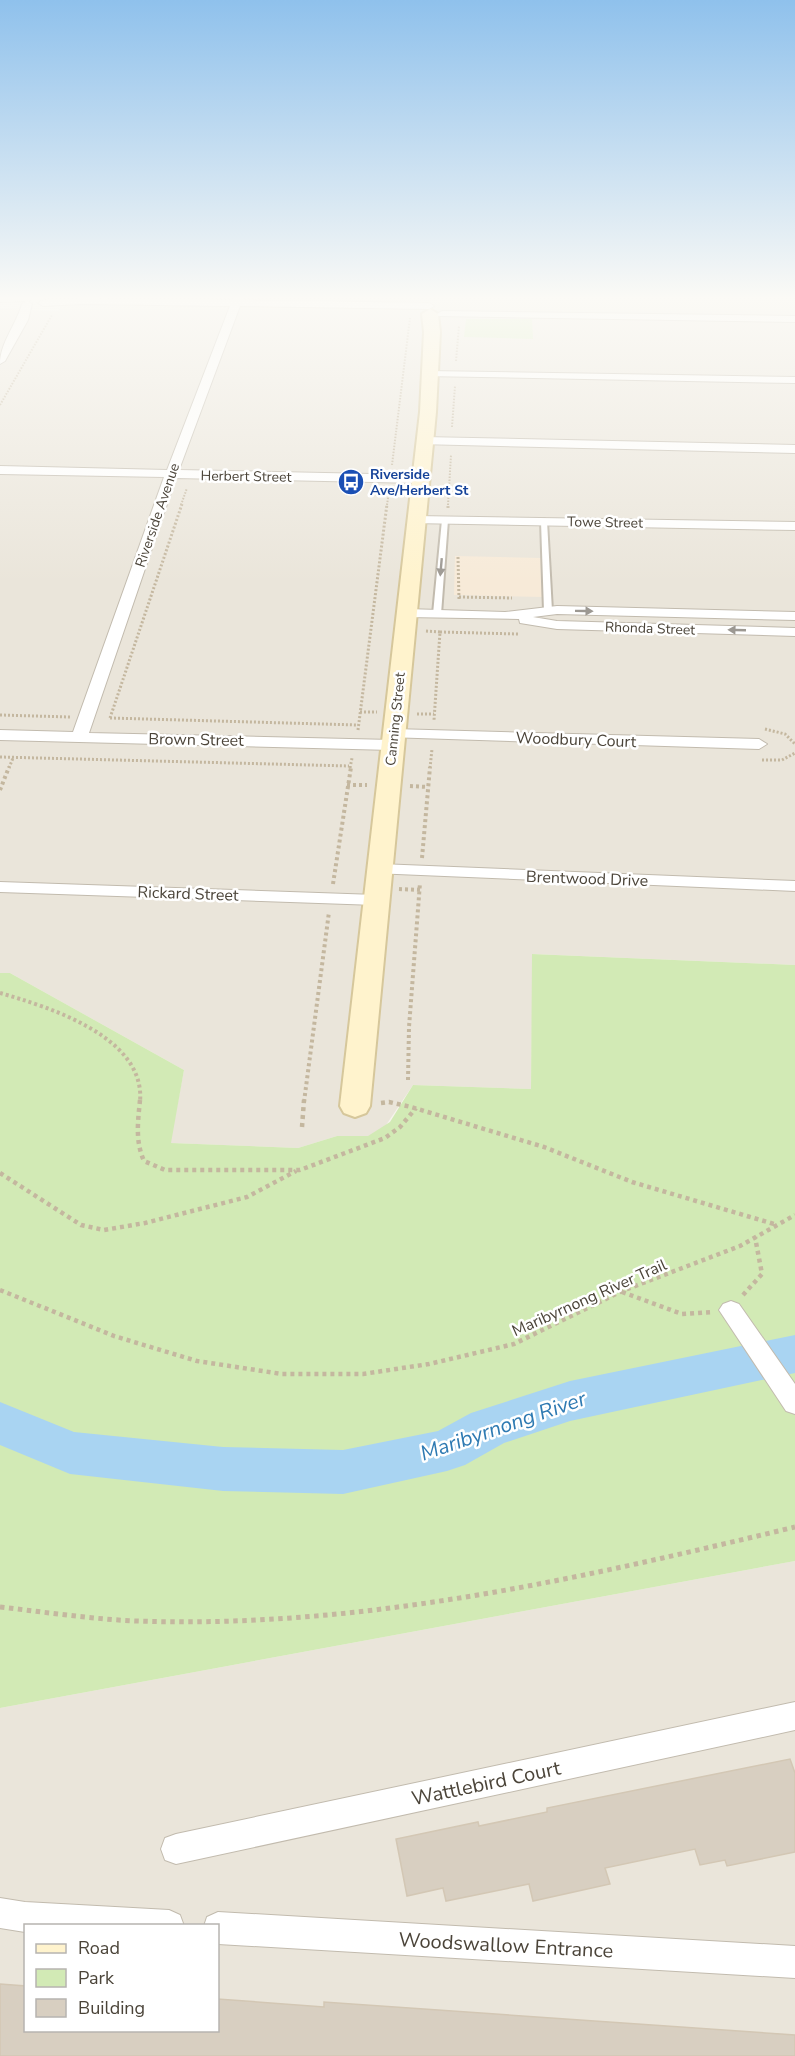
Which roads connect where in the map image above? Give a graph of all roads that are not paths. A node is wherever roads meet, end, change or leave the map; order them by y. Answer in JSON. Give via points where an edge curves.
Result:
{"nodes":[{"id":1,"x":203,"y":392,"type":"edge"},
{"id":2,"x":428,"y":392,"type":"edge"},
{"id":3,"x":423,"y":441,"type":"junction"},
{"id":4,"x":795,"y":449,"type":"edge"},
{"id":5,"x":0,"y":470,"type":"edge"},
{"id":6,"x":171,"y":475,"type":"junction"},
{"id":7,"x":419,"y":479,"type":"junction"},
{"id":8,"x":416,"y":520,"type":"junction"},
{"id":9,"x":446,"y":520,"type":"junction"},
{"id":10,"x":544,"y":520,"type":"junction"},
{"id":11,"x":795,"y":526,"type":"edge"},
{"id":12,"x":548,"y":611,"type":"junction"},
{"id":13,"x":437,"y":614,"type":"junction"},
{"id":14,"x":505,"y":616,"type":"junction"},
{"id":15,"x":795,"y":616,"type":"edge"},
{"id":16,"x":405,"y":622,"type":"junction"},
{"id":17,"x":795,"y":632,"type":"edge"},
{"id":18,"x":80,"y":736,"type":"junction"},
{"id":19,"x":1,"y":739,"type":"edge"},
{"id":20,"x":393,"y":739,"type":"junction"},
{"id":21,"x":759,"y":744,"type":"dead end"},
{"id":22,"x":379,"y":869,"type":"junction"},
{"id":23,"x":795,"y":886,"type":"edge"},
{"id":24,"x":0,"y":887,"type":"edge"},
{"id":25,"x":376,"y":900,"type":"junction"},
{"id":26,"x":354,"y":1106,"type":"road end"},
{"id":27,"x":731,"y":1310,"type":"road end"},
{"id":28,"x":795,"y":1404,"type":"edge"},
{"id":29,"x":795,"y":1716,"type":"edge"},
{"id":30,"x":176,"y":1849,"type":"dead end"},
{"id":31,"x":0,"y":1913,"type":"edge"},
{"id":32,"x":137,"y":1924,"type":"edge"},
{"id":33,"x":219,"y":1928,"type":"edge"},
{"id":34,"x":795,"y":1962,"type":"edge"}],
"edges":[{"from":1,"to":6,"type":"street","name":"Riverside Avenue"},
{"from":2,"to":3,"type":"street","name":"Canning Street"},
{"from":3,"to":4,"type":"street"},
{"from":3,"to":7,"type":"street","name":"Canning Street"},
{"from":5,"to":6,"type":"street","name":"Herbert Street"},
{"from":6,"to":7,"type":"street","name":"Herbert Street"},
{"from":6,"to":18,"type":"street","name":"Riverside Avenue"},
{"from":7,"to":8,"type":"street","name":"Canning Street"},
{"from":8,"to":9,"type":"street","name":"Towe Street"},
{"from":8,"to":16,"type":"street","name":"Canning Street"},
{"from":9,"to":10,"type":"street","name":"Towe Street"},
{"from":9,"to":13,"type":"lane","one_way":true},
{"from":10,"to":11,"type":"street","name":"Towe Street"},
{"from":10,"to":12,"type":"lane"},
{"from":12,"to":14,"type":"street","name":"Rhonda Street"},
{"from":12,"to":15,"type":"street","name":"Rhonda Street","one_way":true},
{"from":13,"to":14,"type":"street","name":"Rhonda Street"},
{"from":13,"to":16,"type":"street","name":"Rhonda Street"},
{"from":17,"to":14,"type":"street","name":"Rhonda Street","one_way":true,"via":[[557,626]]},
{"from":16,"to":20,"type":"street","name":"Canning Street"},
{"from":18,"to":19,"type":"street","name":"Brown Street"},
{"from":18,"to":20,"type":"street","name":"Brown Street","via":[[356,743]]},
{"from":20,"to":21,"type":"street","name":"Woodbury Court","via":[[433,735]]},
{"from":20,"to":22,"type":"street","name":"Canning Street"},
{"from":22,"to":23,"type":"street","name":"Brentwood Drive"},
{"from":22,"to":25,"type":"street","name":"Canning Street"},
{"from":24,"to":25,"type":"street","name":"Rickard Street"},
{"from":25,"to":26,"type":"street","name":"Canning Street"},
{"from":27,"to":28,"type":"street"},
{"from":29,"to":30,"type":"street","name":"Wattlebird Court"},
{"from":31,"to":32,"type":"street"},
{"from":33,"to":34,"type":"street","name":"Woodswallow Entrance"}]}
